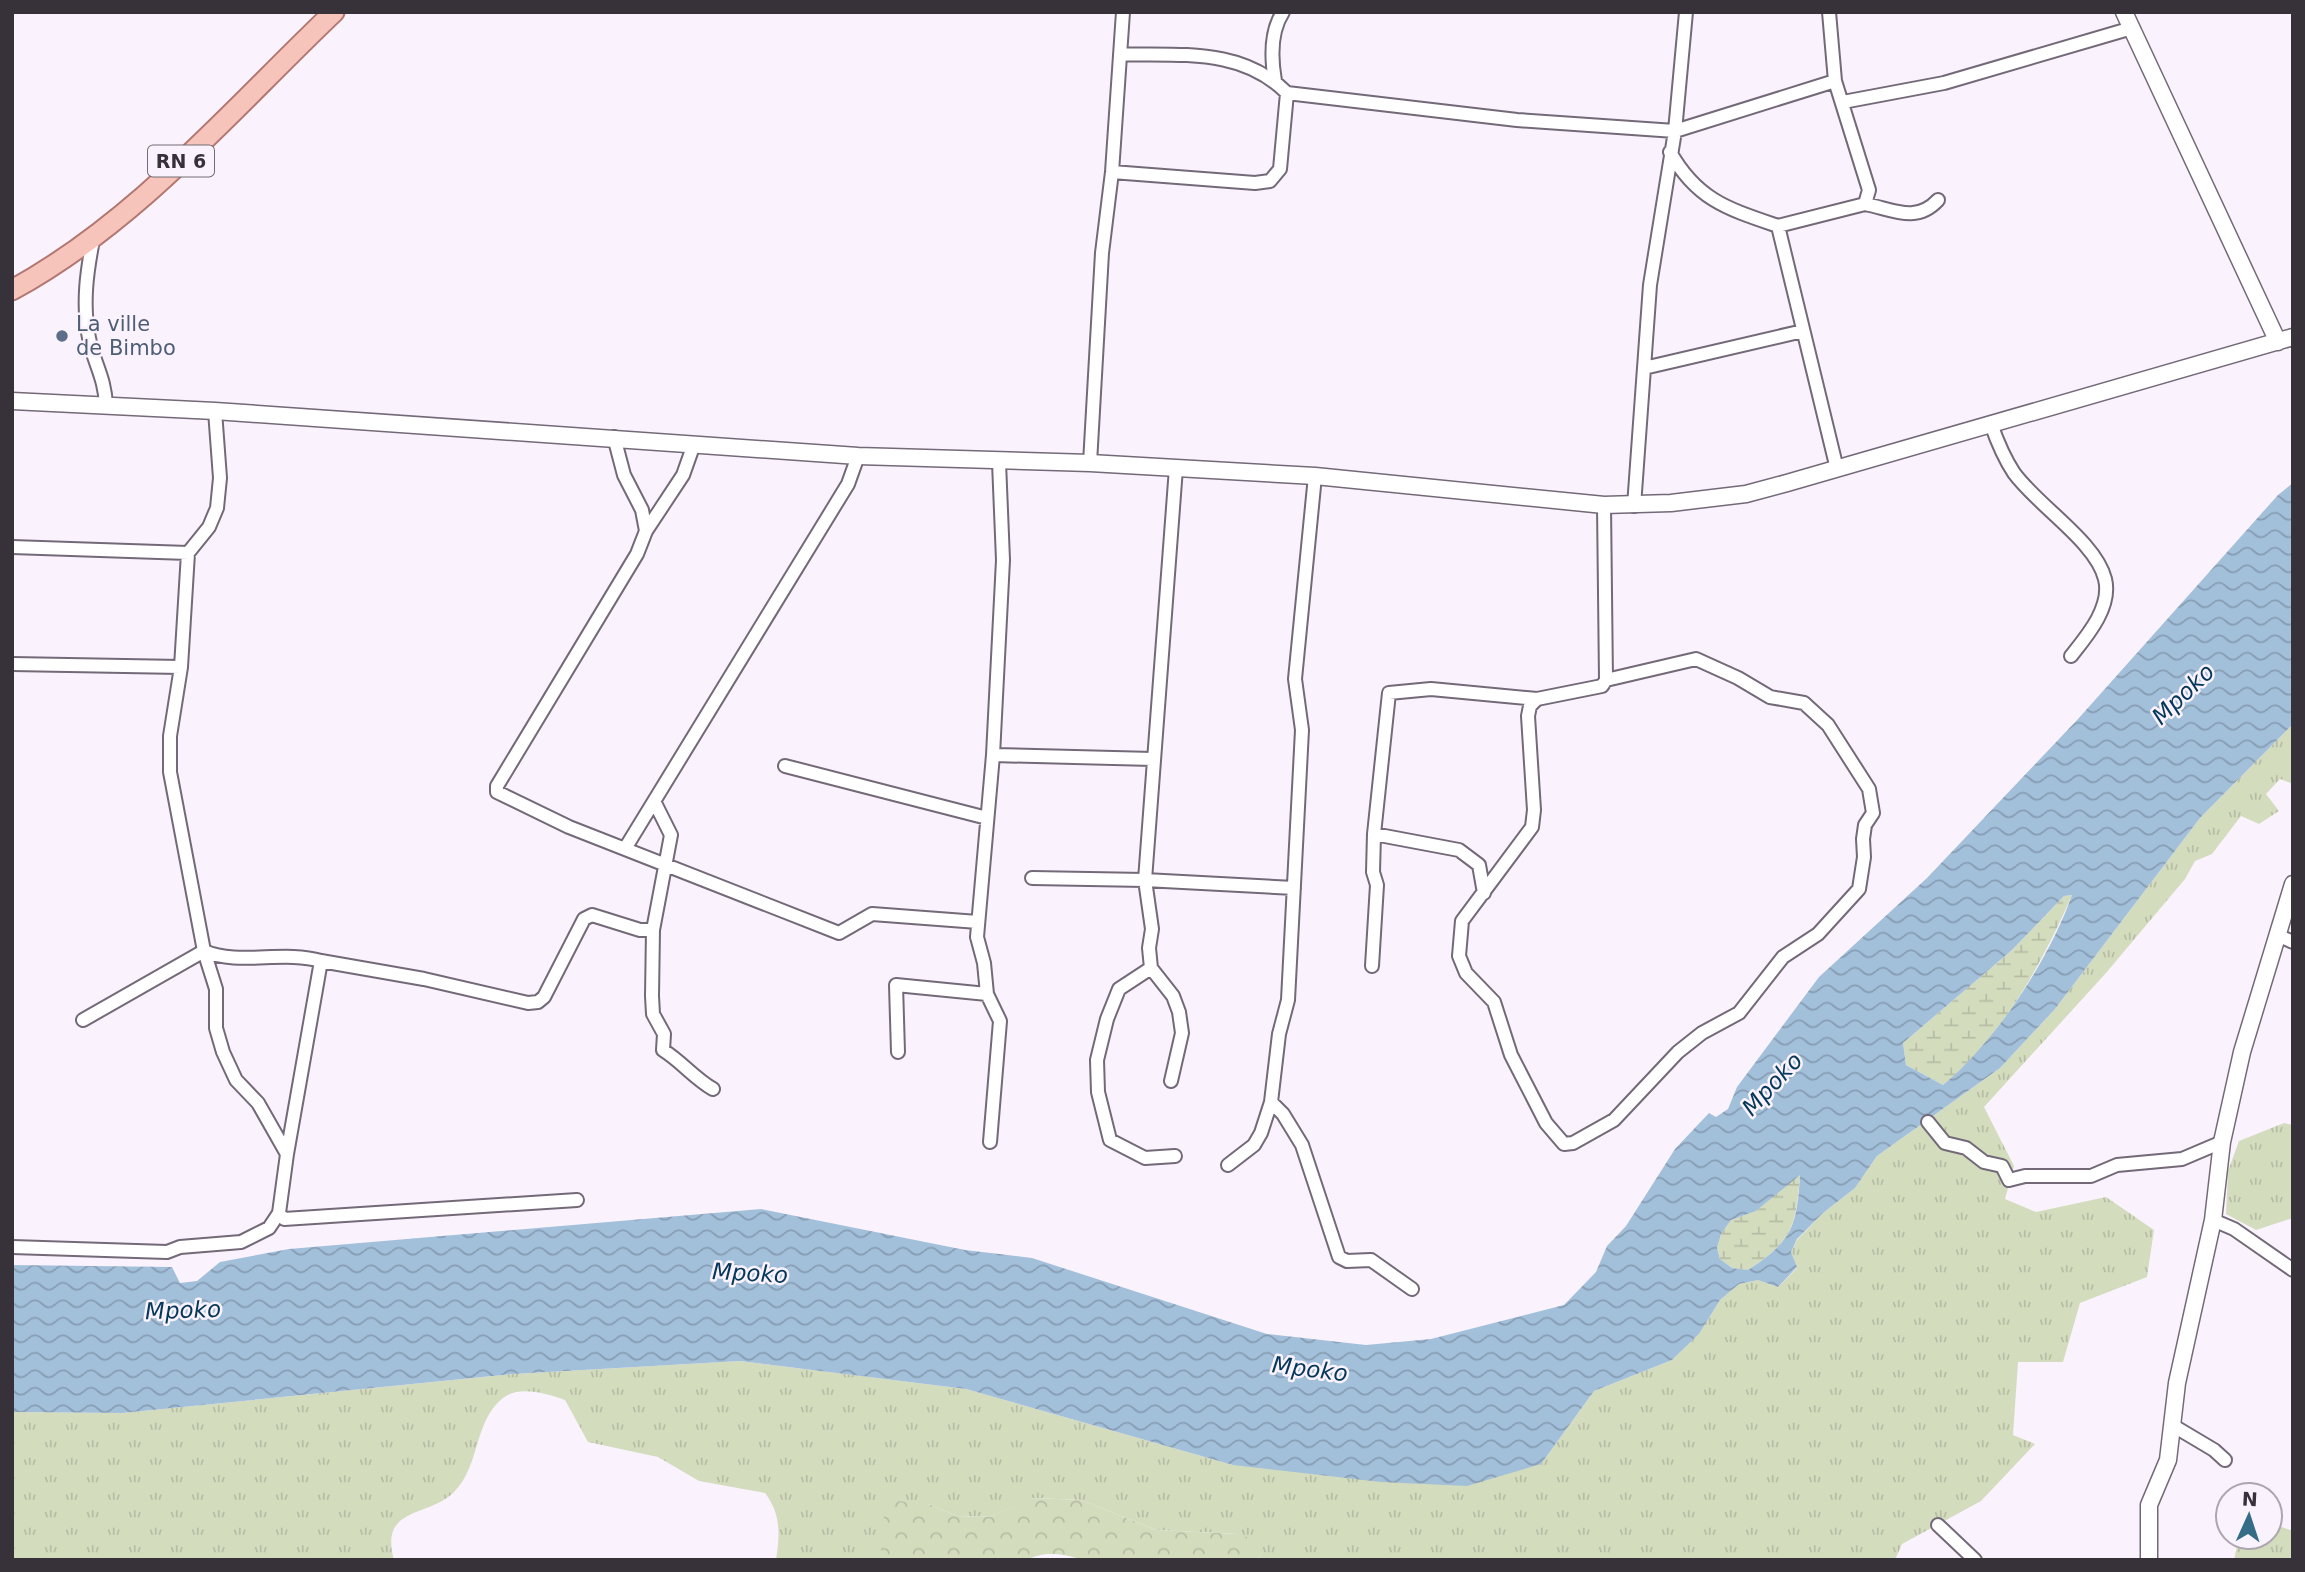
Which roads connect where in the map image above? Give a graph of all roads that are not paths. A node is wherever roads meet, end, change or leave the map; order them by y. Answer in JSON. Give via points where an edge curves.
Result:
{"nodes":[{"id":1,"x":334,"y":12,"type":"edge"},
{"id":2,"x":1123,"y":12,"type":"edge"},
{"id":3,"x":1283,"y":12,"type":"edge"},
{"id":4,"x":1686,"y":12,"type":"edge"},
{"id":5,"x":1829,"y":12,"type":"edge"},
{"id":6,"x":2124,"y":12,"type":"edge"},
{"id":7,"x":2132,"y":28,"type":"junction"},
{"id":8,"x":1120,"y":54,"type":"junction"},
{"id":9,"x":1275,"y":81,"type":"junction"},
{"id":10,"x":1835,"y":81,"type":"junction"},
{"id":11,"x":1287,"y":93,"type":"junction"},
{"id":12,"x":1843,"y":102,"type":"junction"},
{"id":13,"x":1675,"y":131,"type":"junction"},
{"id":14,"x":1670,"y":152,"type":"junction"},
{"id":15,"x":1112,"y":172,"type":"junction"},
{"id":16,"x":1938,"y":200,"type":"dead end"},
{"id":17,"x":1865,"y":204,"type":"junction"},
{"id":18,"x":1778,"y":226,"type":"junction"},
{"id":19,"x":94,"y":235,"type":"junction"},
{"id":20,"x":12,"y":290,"type":"edge"},
{"id":21,"x":1802,"y":331,"type":"junction"},
{"id":22,"x":2285,"y":339,"type":"edge"},
{"id":23,"x":1644,"y":368,"type":"junction"},
{"id":24,"x":12,"y":401,"type":"edge"},
{"id":25,"x":106,"y":406,"type":"junction"},
{"id":26,"x":215,"y":411,"type":"junction"},
{"id":27,"x":1991,"y":424,"type":"junction"},
{"id":28,"x":614,"y":437,"type":"junction"},
{"id":29,"x":694,"y":444,"type":"junction"},
{"id":30,"x":858,"y":456,"type":"junction"},
{"id":31,"x":999,"y":462,"type":"junction"},
{"id":32,"x":1090,"y":463,"type":"junction"},
{"id":33,"x":1176,"y":468,"type":"junction"},
{"id":34,"x":1837,"y":469,"type":"junction"},
{"id":35,"x":1315,"y":477,"type":"junction"},
{"id":36,"x":1604,"y":505,"type":"junction"},
{"id":37,"x":1634,"y":506,"type":"junction"},
{"id":38,"x":646,"y":531,"type":"junction"},
{"id":39,"x":12,"y":547,"type":"edge"},
{"id":40,"x":188,"y":553,"type":"junction"},
{"id":41,"x":2071,"y":656,"type":"dead end"},
{"id":42,"x":12,"y":664,"type":"edge"},
{"id":43,"x":181,"y":667,"type":"junction"},
{"id":44,"x":1606,"y":680,"type":"junction"},
{"id":45,"x":1537,"y":699,"type":"junction"},
{"id":46,"x":993,"y":755,"type":"junction"},
{"id":47,"x":1153,"y":759,"type":"junction"},
{"id":48,"x":785,"y":766,"type":"dead end"},
{"id":49,"x":655,"y":803,"type":"junction"},
{"id":50,"x":987,"y":818,"type":"junction"},
{"id":51,"x":1374,"y":834,"type":"junction"},
{"id":52,"x":626,"y":848,"type":"junction"},
{"id":53,"x":668,"y":863,"type":"junction"},
{"id":54,"x":1032,"y":878,"type":"dead end"},
{"id":55,"x":1145,"y":880,"type":"junction"},
{"id":56,"x":2293,"y":884,"type":"edge"},
{"id":57,"x":1294,"y":888,"type":"junction"},
{"id":58,"x":1484,"y":893,"type":"junction"},
{"id":59,"x":978,"y":922,"type":"junction"},
{"id":60,"x":653,"y":930,"type":"junction"},
{"id":61,"x":2277,"y":934,"type":"junction"},
{"id":62,"x":2293,"y":942,"type":"edge"},
{"id":63,"x":204,"y":951,"type":"junction"},
{"id":64,"x":321,"y":961,"type":"junction"},
{"id":65,"x":1372,"y":966,"type":"dead end"},
{"id":66,"x":1150,"y":968,"type":"junction"},
{"id":67,"x":987,"y":994,"type":"junction"},
{"id":68,"x":83,"y":1020,"type":"dead end"},
{"id":69,"x":898,"y":1052,"type":"dead end"},
{"id":70,"x":1171,"y":1081,"type":"dead end"},
{"id":71,"x":713,"y":1089,"type":"dead end"},
{"id":72,"x":1271,"y":1102,"type":"junction"},
{"id":73,"x":1928,"y":1122,"type":"dead end"},
{"id":74,"x":990,"y":1142,"type":"dead end"},
{"id":75,"x":2222,"y":1142,"type":"junction"},
{"id":76,"x":287,"y":1154,"type":"junction"},
{"id":77,"x":1175,"y":1156,"type":"dead end"},
{"id":78,"x":1228,"y":1165,"type":"dead end"},
{"id":79,"x":578,"y":1200,"type":"dead end"},
{"id":80,"x":279,"y":1213,"type":"junction"},
{"id":81,"x":2213,"y":1220,"type":"junction"},
{"id":82,"x":12,"y":1247,"type":"edge"},
{"id":83,"x":2293,"y":1270,"type":"edge"},
{"id":84,"x":1412,"y":1289,"type":"dead end"},
{"id":85,"x":2172,"y":1425,"type":"junction"},
{"id":86,"x":2225,"y":1460,"type":"dead end"},
{"id":87,"x":1937,"y":1525,"type":"dead end"},
{"id":88,"x":1975,"y":1560,"type":"edge"},
{"id":89,"x":2149,"y":1560,"type":"edge"}],
"edges":[{"from":1,"to":19,"type":"main road","number":"RN 6","via":[[160,182]]},
{"from":2,"to":8,"type":"street"},
{"from":3,"to":9,"type":"street","via":[[1271,60]]},
{"from":4,"to":13,"type":"street"},
{"from":5,"to":10,"type":"street"},
{"from":6,"to":7,"type":"street"},
{"from":7,"to":12,"type":"street","via":[[1944,83]]},
{"from":7,"to":22,"type":"street"},
{"from":8,"to":9,"type":"street","via":[[1228,58]]},
{"from":8,"to":15,"type":"street"},
{"from":9,"to":11,"type":"street"},
{"from":10,"to":12,"type":"street"},
{"from":10,"to":13,"type":"street"},
{"from":11,"to":13,"type":"street","via":[[1517,120]]},
{"from":11,"to":15,"type":"street","via":[[1280,169],[1270,181]]},
{"from":12,"to":17,"type":"street","via":[[1869,190]]},
{"from":13,"to":14,"type":"street"},
{"from":14,"to":18,"type":"street","via":[[1684,177],[1716,202]]},
{"from":14,"to":23,"type":"street","via":[[1650,285]]},
{"from":15,"to":32,"type":"street","via":[[1102,253]]},
{"from":16,"to":17,"type":"street","via":[[1930,209],[1900,215]]},
{"from":17,"to":18,"type":"street"},
{"from":18,"to":21,"type":"street"},
{"from":19,"to":20,"type":"main road","number":"RN 6"},
{"from":19,"to":25,"type":"street","via":[[85,297],[89,339],[106,383]]},
{"from":21,"to":23,"type":"street"},
{"from":21,"to":34,"type":"street"},
{"from":22,"to":27,"type":"street"},
{"from":23,"to":37,"type":"street"},
{"from":24,"to":25,"type":"street"},
{"from":25,"to":26,"type":"street"},
{"from":26,"to":28,"type":"street"},
{"from":26,"to":40,"type":"street","via":[[220,478],[217,508],[209,527]]},
{"from":27,"to":34,"type":"street"},
{"from":27,"to":41,"type":"street","via":[[2015,474],[2088,547],[2106,581],[2094,628]]},
{"from":28,"to":29,"type":"street"},
{"from":28,"to":38,"type":"street"},
{"from":29,"to":30,"type":"street"},
{"from":29,"to":38,"type":"street","via":[[683,475]]},
{"from":30,"to":31,"type":"street"},
{"from":30,"to":49,"type":"street","via":[[848,484]]},
{"from":31,"to":32,"type":"street"},
{"from":31,"to":46,"type":"street","via":[[1003,560]]},
{"from":32,"to":33,"type":"street"},
{"from":33,"to":35,"type":"street"},
{"from":33,"to":47,"type":"street"},
{"from":34,"to":37,"type":"street","via":[[1746,494]]},
{"from":35,"to":36,"type":"street"},
{"from":35,"to":57,"type":"street","via":[[1295,679],[1302,730]]},
{"from":36,"to":37,"type":"street"},
{"from":36,"to":44,"type":"street"},
{"from":38,"to":52,"type":"street","via":[[637,554],[497,786],[500,796]]},
{"from":39,"to":40,"type":"street"},
{"from":40,"to":43,"type":"street"},
{"from":42,"to":43,"type":"street"},
{"from":43,"to":63,"type":"street","via":[[170,736],[170,772]]},
{"from":44,"to":45,"type":"street","via":[[1602,686]]},
{"from":44,"to":58,"type":"street","via":[[1696,659],[1770,696],[1814,709],[1870,789],[1874,803],[1863,839],[1859,889],[1818,934],[1771,968],[1739,1013],[1678,1052],[1614,1120],[1564,1144],[1546,1123],[1511,1055],[1494,1002],[1466,974],[1459,956],[1462,921]]},
{"from":45,"to":51,"type":"street","via":[[1431,688],[1389,693]]},
{"from":45,"to":58,"type":"street","via":[[1528,716],[1532,827]]},
{"from":46,"to":47,"type":"street"},
{"from":46,"to":50,"type":"street"},
{"from":47,"to":55,"type":"street"},
{"from":48,"to":50,"type":"street"},
{"from":49,"to":52,"type":"street"},
{"from":49,"to":53,"type":"street","via":[[671,835]]},
{"from":50,"to":59,"type":"street"},
{"from":51,"to":58,"type":"street","via":[[1459,850],[1479,865]]},
{"from":51,"to":65,"type":"street","via":[[1377,885]]},
{"from":52,"to":53,"type":"street"},
{"from":53,"to":59,"type":"street","via":[[839,933],[872,914]]},
{"from":53,"to":60,"type":"street"},
{"from":54,"to":55,"type":"street"},
{"from":55,"to":57,"type":"street"},
{"from":55,"to":66,"type":"street","via":[[1152,929]]},
{"from":56,"to":61,"type":"street"},
{"from":57,"to":72,"type":"street","via":[[1289,1000],[1279,1034]]},
{"from":59,"to":67,"type":"street"},
{"from":60,"to":64,"type":"street","via":[[592,915],[584,919],[544,997],[528,1003]]},
{"from":60,"to":71,"type":"street","via":[[653,1014],[664,1034],[663,1050]]},
{"from":61,"to":62,"type":"street"},
{"from":61,"to":75,"type":"street","via":[[2242,1052]]},
{"from":63,"to":64,"type":"street","via":[[217,957],[273,955]]},
{"from":63,"to":68,"type":"street"},
{"from":63,"to":76,"type":"street","via":[[216,989],[216,1028],[223,1052],[236,1080],[258,1103]]},
{"from":64,"to":76,"type":"street"},
{"from":66,"to":70,"type":"street","via":[[1173,996],[1179,1012],[1182,1033]]},
{"from":66,"to":77,"type":"street","via":[[1119,989],[1109,1011],[1097,1060],[1098,1092],[1110,1140],[1145,1158]]},
{"from":67,"to":69,"type":"street","via":[[896,985]]},
{"from":67,"to":74,"type":"street","via":[[1000,1021]]},
{"from":72,"to":78,"type":"street","via":[[1254,1145]]},
{"from":72,"to":84,"type":"street","via":[[1302,1145],[1339,1257],[1376,1262]]},
{"from":73,"to":75,"type":"street","via":[[1945,1143],[1966,1148],[1983,1163],[2002,1166],[2009,1180],[2091,1176],[2117,1165],[2182,1159]]},
{"from":75,"to":81,"type":"street"},
{"from":76,"to":80,"type":"street"},
{"from":79,"to":80,"type":"street","via":[[333,1218],[284,1219]]},
{"from":80,"to":82,"type":"street","via":[[269,1228],[241,1242],[167,1252]]},
{"from":81,"to":83,"type":"street"},
{"from":81,"to":85,"type":"street","via":[[2184,1341]]},
{"from":85,"to":86,"type":"street"},
{"from":85,"to":89,"type":"street","via":[[2168,1460],[2149,1505]]},
{"from":87,"to":88,"type":"street"}]}
